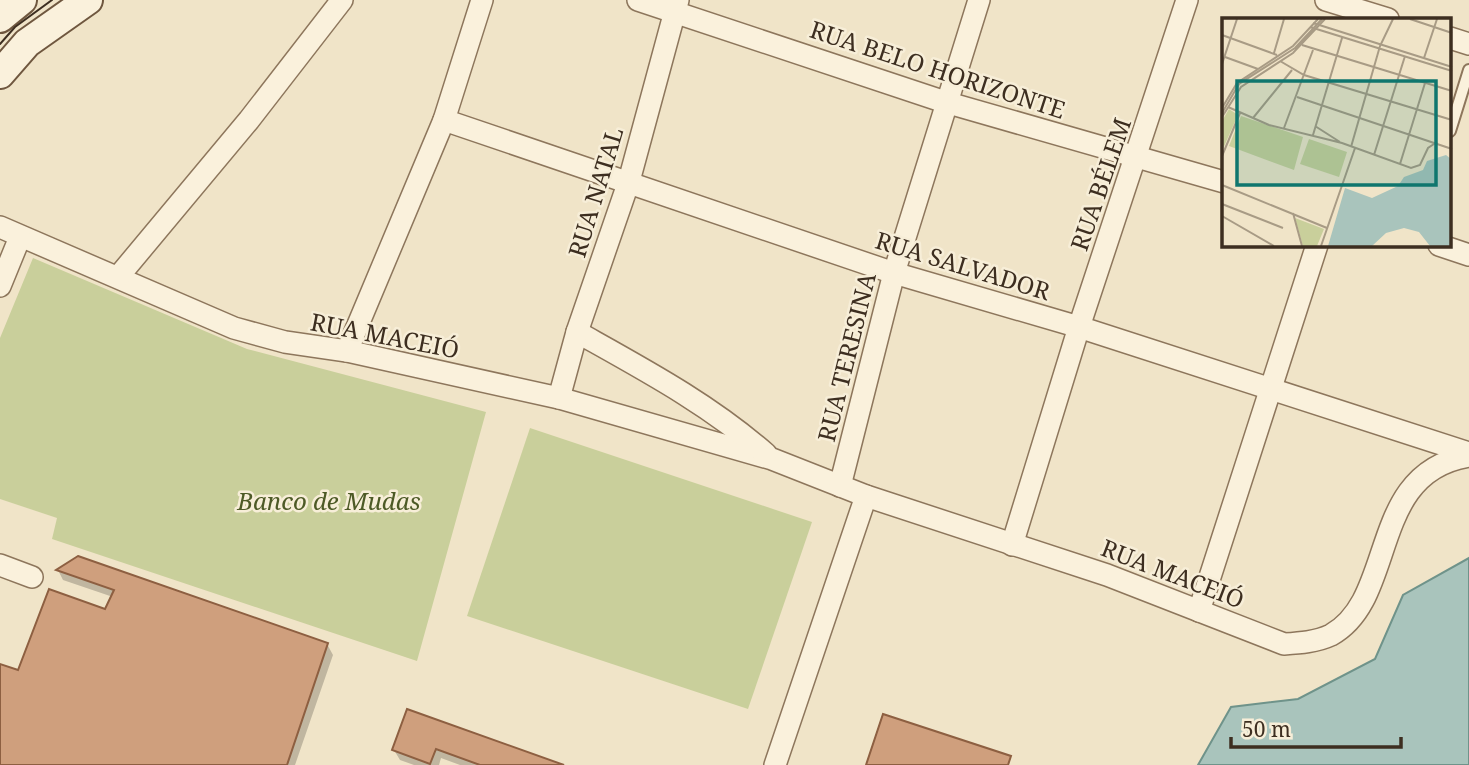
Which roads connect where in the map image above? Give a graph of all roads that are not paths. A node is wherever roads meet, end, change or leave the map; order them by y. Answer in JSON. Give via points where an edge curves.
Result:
{"nodes":[{"id":1,"x":88,"y":0,"type":"edge"},
{"id":2,"x":342,"y":0,"type":"edge"},
{"id":3,"x":482,"y":0,"type":"edge"},
{"id":4,"x":638,"y":0,"type":"edge"},
{"id":5,"x":979,"y":0,"type":"edge"},
{"id":6,"x":1187,"y":0,"type":"edge"},
{"id":7,"x":1326,"y":0,"type":"edge"},
{"id":8,"x":677,"y":6,"type":"edge"},
{"id":9,"x":1384,"y":18,"type":"edge"},
{"id":10,"x":1452,"y":39,"type":"edge"},
{"id":11,"x":1469,"y":44,"type":"edge"},
{"id":12,"x":1469,"y":70,"type":"edge"},
{"id":13,"x":0,"y":74,"type":"edge"},
{"id":14,"x":945,"y":102,"type":"junction"},
{"id":15,"x":444,"y":120,"type":"junction"},
{"id":16,"x":1452,"y":125,"type":"edge"},
{"id":17,"x":1137,"y":159,"type":"junction"},
{"id":18,"x":629,"y":181,"type":"junction"},
{"id":19,"x":1222,"y":181,"type":"edge"},
{"id":20,"x":0,"y":227,"type":"edge"},
{"id":21,"x":20,"y":237,"type":"junction"},
{"id":22,"x":1316,"y":247,"type":"edge"},
{"id":23,"x":1444,"y":247,"type":"edge"},
{"id":24,"x":1469,"y":255,"type":"edge"},
{"id":25,"x":894,"y":273,"type":"junction"},
{"id":26,"x":118,"y":277,"type":"junction"},
{"id":27,"x":0,"y":286,"type":"edge"},
{"id":28,"x":1079,"y":327,"type":"junction"},
{"id":29,"x":577,"y":332,"type":"junction"},
{"id":30,"x":347,"y":351,"type":"junction"},
{"id":31,"x":1269,"y":389,"type":"junction"},
{"id":32,"x":559,"y":398,"type":"junction"},
{"id":33,"x":1469,"y":454,"type":"edge"},
{"id":34,"x":772,"y":459,"type":"junction"},
{"id":35,"x":840,"y":486,"type":"junction"},
{"id":36,"x":866,"y":496,"type":"junction"},
{"id":37,"x":1012,"y":545,"type":"junction"},
{"id":38,"x":0,"y":565,"type":"edge"},
{"id":39,"x":32,"y":577,"type":"dead end"},
{"id":40,"x":1199,"y":611,"type":"junction"},
{"id":41,"x":775,"y":765,"type":"edge"}],
"edges":[{"from":1,"to":13,"type":"main road","via":[[27,43]]},
{"from":2,"to":26,"type":"street"},
{"from":3,"to":15,"type":"street"},
{"from":4,"to":8,"type":"street","name":"RUA BELO HORIZONTE"},
{"from":5,"to":14,"type":"street","name":"RUA TERESINA"},
{"from":6,"to":17,"type":"street","name":"RUA BÉLEM"},
{"from":7,"to":9,"type":"street"},
{"from":8,"to":14,"type":"street","name":"RUA BELO HORIZONTE"},
{"from":8,"to":18,"type":"street","name":"RUA NATAL"},
{"from":10,"to":11,"type":"street"},
{"from":12,"to":16,"type":"lane"},
{"from":14,"to":17,"type":"street","name":"RUA BELO HORIZONTE"},
{"from":14,"to":25,"type":"street","name":"RUA TERESINA"},
{"from":15,"to":18,"type":"street","name":"RUA SALVADOR"},
{"from":15,"to":30,"type":"street"},
{"from":17,"to":19,"type":"street","name":"RUA BELO HORIZONTE"},
{"from":17,"to":28,"type":"street","name":"RUA BÉLEM"},
{"from":18,"to":25,"type":"street","name":"RUA SALVADOR"},
{"from":18,"to":29,"type":"street","name":"RUA NATAL"},
{"from":20,"to":21,"type":"street","name":"RUA MACEIÓ"},
{"from":21,"to":26,"type":"street","name":"RUA MACEIÓ"},
{"from":21,"to":27,"type":"street"},
{"from":22,"to":31,"type":"street"},
{"from":23,"to":24,"type":"street"},
{"from":25,"to":28,"type":"street","name":"RUA SALVADOR"},
{"from":25,"to":35,"type":"street","name":"RUA TERESINA"},
{"from":26,"to":30,"type":"street","name":"RUA MACEIÓ","via":[[234,328],[285,342]]},
{"from":28,"to":31,"type":"street","name":"RUA SALVADOR"},
{"from":28,"to":37,"type":"street","name":"RUA BÉLEM"},
{"from":29,"to":32,"type":"street","name":"RUA NATAL"},
{"from":29,"to":34,"type":"street","name":"RUA MACEIÓ","via":[[690,395]]},
{"from":30,"to":32,"type":"street","name":"RUA MACEIÓ"},
{"from":31,"to":33,"type":"street","name":"RUA SALVADOR"},
{"from":31,"to":40,"type":"street"},
{"from":32,"to":34,"type":"street","name":"RUA MACEIÓ"},
{"from":33,"to":40,"type":"street","name":"RUA MACEIÓ","via":[[1445,460],[1422,476],[1404,498],[1361,603],[1349,621],[1331,635],[1284,644]]},
{"from":34,"to":35,"type":"street","name":"RUA MACEIÓ"},
{"from":35,"to":36,"type":"street","name":"RUA MACEIÓ"},
{"from":36,"to":37,"type":"street","name":"RUA MACEIÓ"},
{"from":36,"to":41,"type":"street"},
{"from":37,"to":40,"type":"street","name":"RUA MACEIÓ"},
{"from":38,"to":39,"type":"street"}]}
